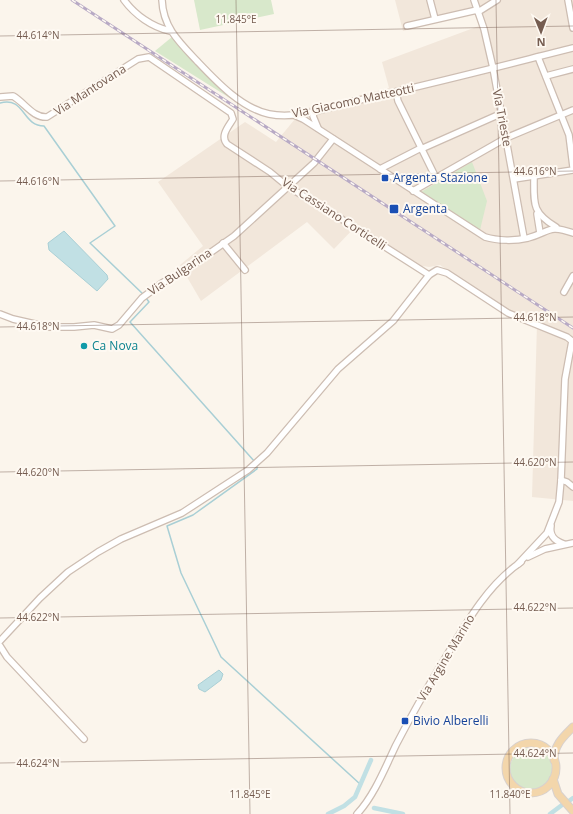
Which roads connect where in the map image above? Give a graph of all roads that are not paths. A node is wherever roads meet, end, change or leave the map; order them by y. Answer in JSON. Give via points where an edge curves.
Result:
{"nodes":[{"id":1,"x":124,"y":0,"type":"edge"},
{"id":2,"x":162,"y":0,"type":"edge"},
{"id":3,"x":430,"y":0,"type":"edge"},
{"id":4,"x":474,"y":0,"type":"edge"},
{"id":5,"x":497,"y":0,"type":"edge"},
{"id":6,"x":568,"y":0,"type":"edge"},
{"id":7,"x":477,"y":11,"type":"junction"},
{"id":8,"x":435,"y":19,"type":"junction"},
{"id":9,"x":408,"y":26,"type":"dead end"},
{"id":10,"x":573,"y":28,"type":"edge"},
{"id":11,"x":170,"y":31,"type":"junction"},
{"id":12,"x":573,"y":48,"type":"edge"},
{"id":13,"x":538,"y":57,"type":"junction"},
{"id":14,"x":138,"y":59,"type":"joint"},
{"id":15,"x":493,"y":68,"type":"junction"},
{"id":16,"x":573,"y":69,"type":"edge"},
{"id":17,"x":546,"y":76,"type":"junction"},
{"id":18,"x":396,"y":92,"type":"junction"},
{"id":19,"x":0,"y":97,"type":"edge"},
{"id":20,"x":315,"y":110,"type":"junction"},
{"id":21,"x":573,"y":110,"type":"edge"},
{"id":22,"x":500,"y":114,"type":"junction"},
{"id":23,"x":561,"y":114,"type":"junction"},
{"id":24,"x":292,"y":115,"type":"junction"},
{"id":25,"x":326,"y":135,"type":"junction"},
{"id":26,"x":506,"y":138,"type":"junction"},
{"id":27,"x":333,"y":139,"type":"junction"},
{"id":28,"x":421,"y":148,"type":"junction"},
{"id":29,"x":573,"y":167,"type":"edge"},
{"id":30,"x":380,"y":169,"type":"junction"},
{"id":31,"x":573,"y":170,"type":"edge"},
{"id":32,"x":534,"y":176,"type":"junction"},
{"id":33,"x":436,"y":178,"type":"junction"},
{"id":34,"x":514,"y":179,"type":"junction"},
{"id":35,"x":287,"y":186,"type":"junction"},
{"id":36,"x":413,"y":191,"type":"junction"},
{"id":37,"x":536,"y":211,"type":"junction"},
{"id":38,"x":558,"y":229,"type":"junction"},
{"id":39,"x":540,"y":233,"type":"junction"},
{"id":40,"x":573,"y":233,"type":"edge"},
{"id":41,"x":524,"y":238,"type":"junction"},
{"id":42,"x":222,"y":244,"type":"junction"},
{"id":43,"x":245,"y":270,"type":"dead end"},
{"id":44,"x":429,"y":275,"type":"junction"},
{"id":45,"x":573,"y":276,"type":"edge"},
{"id":46,"x":564,"y":292,"type":"dead end"},
{"id":47,"x":0,"y":314,"type":"edge"},
{"id":48,"x":561,"y":480,"type":"junction"},
{"id":49,"x":573,"y":487,"type":"edge"},
{"id":50,"x":551,"y":523,"type":"junction"},
{"id":51,"x":544,"y":536,"type":"junction"},
{"id":52,"x":553,"y":537,"type":"junction"},
{"id":53,"x":564,"y":544,"type":"junction"},
{"id":54,"x":573,"y":544,"type":"edge"},
{"id":55,"x":550,"y":547,"type":"junction"},
{"id":56,"x":518,"y":564,"type":"junction"},
{"id":57,"x":0,"y":641,"type":"edge"},
{"id":58,"x":0,"y":646,"type":"edge"},
{"id":59,"x":573,"y":727,"type":"edge"},
{"id":60,"x":565,"y":735,"type":"junction"},
{"id":61,"x":84,"y":739,"type":"dead end"},
{"id":62,"x":542,"y":746,"type":"junction"},
{"id":63,"x":554,"y":761,"type":"junction"},
{"id":64,"x":553,"y":779,"type":"junction"},
{"id":65,"x":540,"y":791,"type":"junction"},
{"id":66,"x":562,"y":800,"type":"junction"},
{"id":67,"x":573,"y":811,"type":"edge"},
{"id":68,"x":357,"y":814,"type":"edge"}],
"edges":[{"from":1,"to":11,"type":"street","via":[[148,22]]},
{"from":2,"to":11,"type":"street","name":"Via Giacomo Matteotti","via":[[164,16]]},
{"from":3,"to":8,"type":"street"},
{"from":4,"to":7,"type":"street","name":"Via Trieste"},
{"from":5,"to":7,"type":"street"},
{"from":6,"to":10,"type":"street"},
{"from":7,"to":8,"type":"street"},
{"from":7,"to":15,"type":"street","name":"Via Trieste"},
{"from":8,"to":9,"type":"street"},
{"from":11,"to":24,"type":"street","name":"Via Giacomo Matteotti","via":[[199,64],[241,101],[262,112]]},
{"from":12,"to":13,"type":"street","name":"Via Giacomo Matteotti"},
{"from":13,"to":15,"type":"street","name":"Via Giacomo Matteotti"},
{"from":13,"to":17,"type":"street"},
{"from":14,"to":19,"type":"street","name":"Via Mantovana","via":[[47,117],[34,113],[14,96]]},
{"from":14,"to":35,"type":"street","name":"Via Cassiano Corticelli","via":[[151,58],[231,113],[233,119],[224,134],[224,141]]},
{"from":15,"to":18,"type":"street","name":"Via Giacomo Matteotti"},
{"from":15,"to":22,"type":"street","name":"Via Trieste"},
{"from":16,"to":17,"type":"street"},
{"from":17,"to":23,"type":"street"},
{"from":18,"to":20,"type":"street","name":"Via Giacomo Matteotti"},
{"from":18,"to":28,"type":"street"},
{"from":20,"to":24,"type":"street","name":"Via Giacomo Matteotti"},
{"from":20,"to":25,"type":"street","via":[[313,116],[318,129]]},
{"from":21,"to":23,"type":"street"},
{"from":22,"to":26,"type":"street","name":"Via Trieste"},
{"from":22,"to":28,"type":"street"},
{"from":23,"to":26,"type":"street"},
{"from":23,"to":29,"type":"street","via":[[570,140]]},
{"from":24,"to":25,"type":"street","via":[[303,119]]},
{"from":25,"to":27,"type":"street"},
{"from":26,"to":33,"type":"street"},
{"from":26,"to":34,"type":"street","name":"Via Trieste"},
{"from":27,"to":30,"type":"street"},
{"from":27,"to":35,"type":"street","name":"Via Bulgarina","via":[[321,155]]},
{"from":28,"to":30,"type":"street"},
{"from":28,"to":33,"type":"street"},
{"from":30,"to":36,"type":"street"},
{"from":31,"to":32,"type":"street"},
{"from":32,"to":34,"type":"street"},
{"from":32,"to":37,"type":"street"},
{"from":33,"to":36,"type":"street"},
{"from":34,"to":41,"type":"street","name":"Via Trieste"},
{"from":35,"to":42,"type":"street","name":"Via Bulgarina","via":[[234,236]]},
{"from":35,"to":44,"type":"street","name":"Via Cassiano Corticelli"},
{"from":36,"to":41,"type":"street","via":[[485,237]]},
{"from":37,"to":38,"type":"street"},
{"from":37,"to":39,"type":"street"},
{"from":38,"to":39,"type":"street","via":[[548,229]]},
{"from":38,"to":40,"type":"street"},
{"from":39,"to":41,"type":"street"},
{"from":42,"to":43,"type":"street"},
{"from":42,"to":47,"type":"street","name":"Via Bulgarina","via":[[145,296],[119,325],[112,329],[94,325],[48,327]]},
{"from":44,"to":48,"type":"street","via":[[437,270],[443,271],[508,313],[570,338],[572,343],[566,364],[564,394]]},
{"from":44,"to":57,"type":"street","via":[[393,321],[338,369],[256,463],[182,513],[121,539],[68,572]]},
{"from":45,"to":46,"type":"street"},
{"from":48,"to":49,"type":"street"},
{"from":48,"to":50,"type":"street","via":[[559,502]]},
{"from":50,"to":51,"type":"street"},
{"from":50,"to":52,"type":"street","via":[[550,531]]},
{"from":51,"to":55,"type":"street"},
{"from":51,"to":56,"type":"street"},
{"from":52,"to":53,"type":"street"},
{"from":52,"to":55,"type":"street"},
{"from":53,"to":54,"type":"street","name":"Via Argine Marino"},
{"from":53,"to":55,"type":"street","name":"Via Argine Marino"},
{"from":55,"to":56,"type":"street","name":"Via Argine Marino","via":[[534,553]]},
{"from":56,"to":68,"type":"street","name":"Via Argine Marino","via":[[478,606],[458,636],[368,799]]},
{"from":58,"to":61,"type":"street"},
{"from":59,"to":60,"type":"main road"},
{"from":60,"to":62,"type":"main road","via":[[553,743]]},
{"from":60,"to":63,"type":"main road","via":[[555,748]]},
{"from":62,"to":63,"type":"main road","via":[[548,750]]},
{"from":62,"to":65,"type":"main road","via":[[528,743],[519,746],[512,752],[506,764],[508,778],[518,789],[526,792]]},
{"from":63,"to":64,"type":"main road","via":[[556,770]]},
{"from":64,"to":65,"type":"main road"},
{"from":64,"to":66,"type":"main road"},
{"from":65,"to":66,"type":"main road","via":[[552,793]]},
{"from":66,"to":67,"type":"main road"}]}
